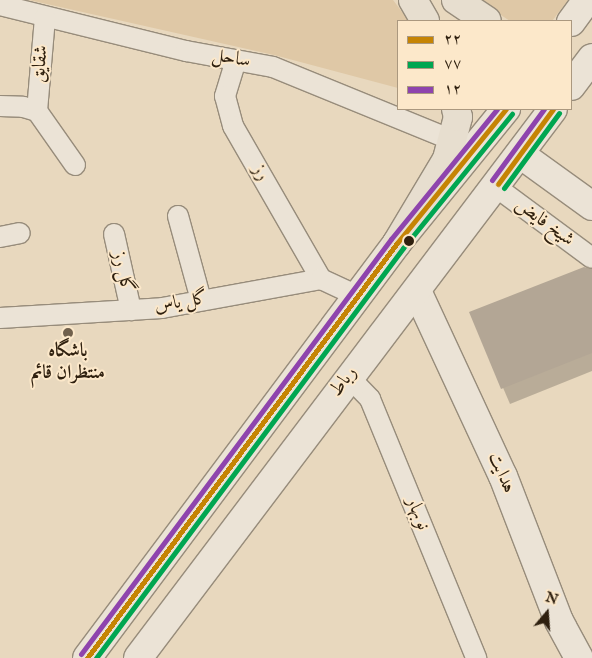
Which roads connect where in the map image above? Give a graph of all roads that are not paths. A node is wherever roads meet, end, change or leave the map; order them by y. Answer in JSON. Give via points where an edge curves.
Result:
{"nodes":[{"id":1,"x":413,"y":0,"type":"edge"},
{"id":2,"x":456,"y":0,"type":"edge"},
{"id":3,"x":587,"y":0,"type":"edge"},
{"id":4,"x":0,"y":5,"type":"edge"},
{"id":5,"x":45,"y":17,"type":"junction"},
{"id":6,"x":424,"y":20,"type":"edge"},
{"id":7,"x":486,"y":20,"type":"edge"},
{"id":8,"x":572,"y":21,"type":"edge"},
{"id":9,"x":592,"y":58,"type":"edge"},
{"id":10,"x":236,"y":60,"type":"junction"},
{"id":11,"x":572,"y":83,"type":"edge"},
{"id":12,"x":0,"y":106,"type":"edge"},
{"id":13,"x":456,"y":110,"type":"edge"},
{"id":14,"x":505,"y":110,"type":"edge"},
{"id":15,"x":552,"y":110,"type":"edge"},
{"id":16,"x":37,"y":111,"type":"junction"},
{"id":17,"x":452,"y":140,"type":"junction"},
{"id":18,"x":520,"y":154,"type":"junction"},
{"id":19,"x":75,"y":165,"type":"dead end"},
{"id":20,"x":496,"y":187,"type":"junction"},
{"id":21,"x":592,"y":206,"type":"edge"},
{"id":22,"x":178,"y":216,"type":"dead end"},
{"id":23,"x":20,"y":233,"type":"dead end"},
{"id":24,"x":114,"y":234,"type":"dead end"},
{"id":25,"x":0,"y":237,"type":"edge"},
{"id":26,"x":397,"y":243,"type":"junction"},
{"id":27,"x":592,"y":258,"type":"edge"},
{"id":28,"x":322,"y":279,"type":"junction"},
{"id":29,"x":417,"y":291,"type":"junction"},
{"id":30,"x":357,"y":296,"type":"junction"},
{"id":31,"x":201,"y":300,"type":"junction"},
{"id":32,"x":131,"y":310,"type":"junction"},
{"id":33,"x":0,"y":318,"type":"edge"},
{"id":34,"x":348,"y":376,"type":"junction"},
{"id":35,"x":87,"y":658,"type":"edge"},
{"id":36,"x":138,"y":658,"type":"edge"},
{"id":37,"x":476,"y":658,"type":"edge"},
{"id":38,"x":579,"y":658,"type":"edge"}],
"edges":[{"from":1,"to":6,"type":"highway"},
{"from":2,"to":7,"type":"highway"},
{"from":3,"to":8,"type":"main road"},
{"from":4,"to":5,"type":"street","name":"ساحل"},
{"from":5,"to":10,"type":"street","name":"ساحل"},
{"from":5,"to":16,"type":"street","name":"شقایق"},
{"from":9,"to":11,"type":"main road"},
{"from":10,"to":17,"type":"street","name":"ساحل","via":[[273,67]]},
{"from":10,"to":28,"type":"street","name":"رز","via":[[225,96],[232,126]]},
{"from":12,"to":16,"type":"street"},
{"from":13,"to":17,"type":"highway","via":[[458,117]]},
{"from":14,"to":26,"type":"main road"},
{"from":15,"to":18,"type":"main road","name":"رباط"},
{"from":16,"to":19,"type":"street"},
{"from":17,"to":26,"type":"highway","via":[[447,159]]},
{"from":18,"to":20,"type":"main road","name":"رباط"},
{"from":18,"to":21,"type":"main road"},
{"from":20,"to":27,"type":"street","name":"شیخ فایض"},
{"from":20,"to":29,"type":"main road","name":"رباط"},
{"from":22,"to":31,"type":"street"},
{"from":23,"to":25,"type":"street"},
{"from":24,"to":32,"type":"street","name":"گل رز"},
{"from":26,"to":30,"type":"main road"},
{"from":28,"to":30,"type":"street"},
{"from":28,"to":31,"type":"street","name":"گل یاس"},
{"from":29,"to":34,"type":"main road","name":"رباط"},
{"from":29,"to":38,"type":"main road","name":"هدایت","via":[[503,476],[559,621]]},
{"from":30,"to":35,"type":"main road"},
{"from":31,"to":32,"type":"street","name":"گل یاس"},
{"from":32,"to":33,"type":"street","name":"گل یاس"},
{"from":34,"to":36,"type":"main road","name":"رباط"},
{"from":34,"to":37,"type":"street","name":"نوبهار","via":[[370,399]]}]}
